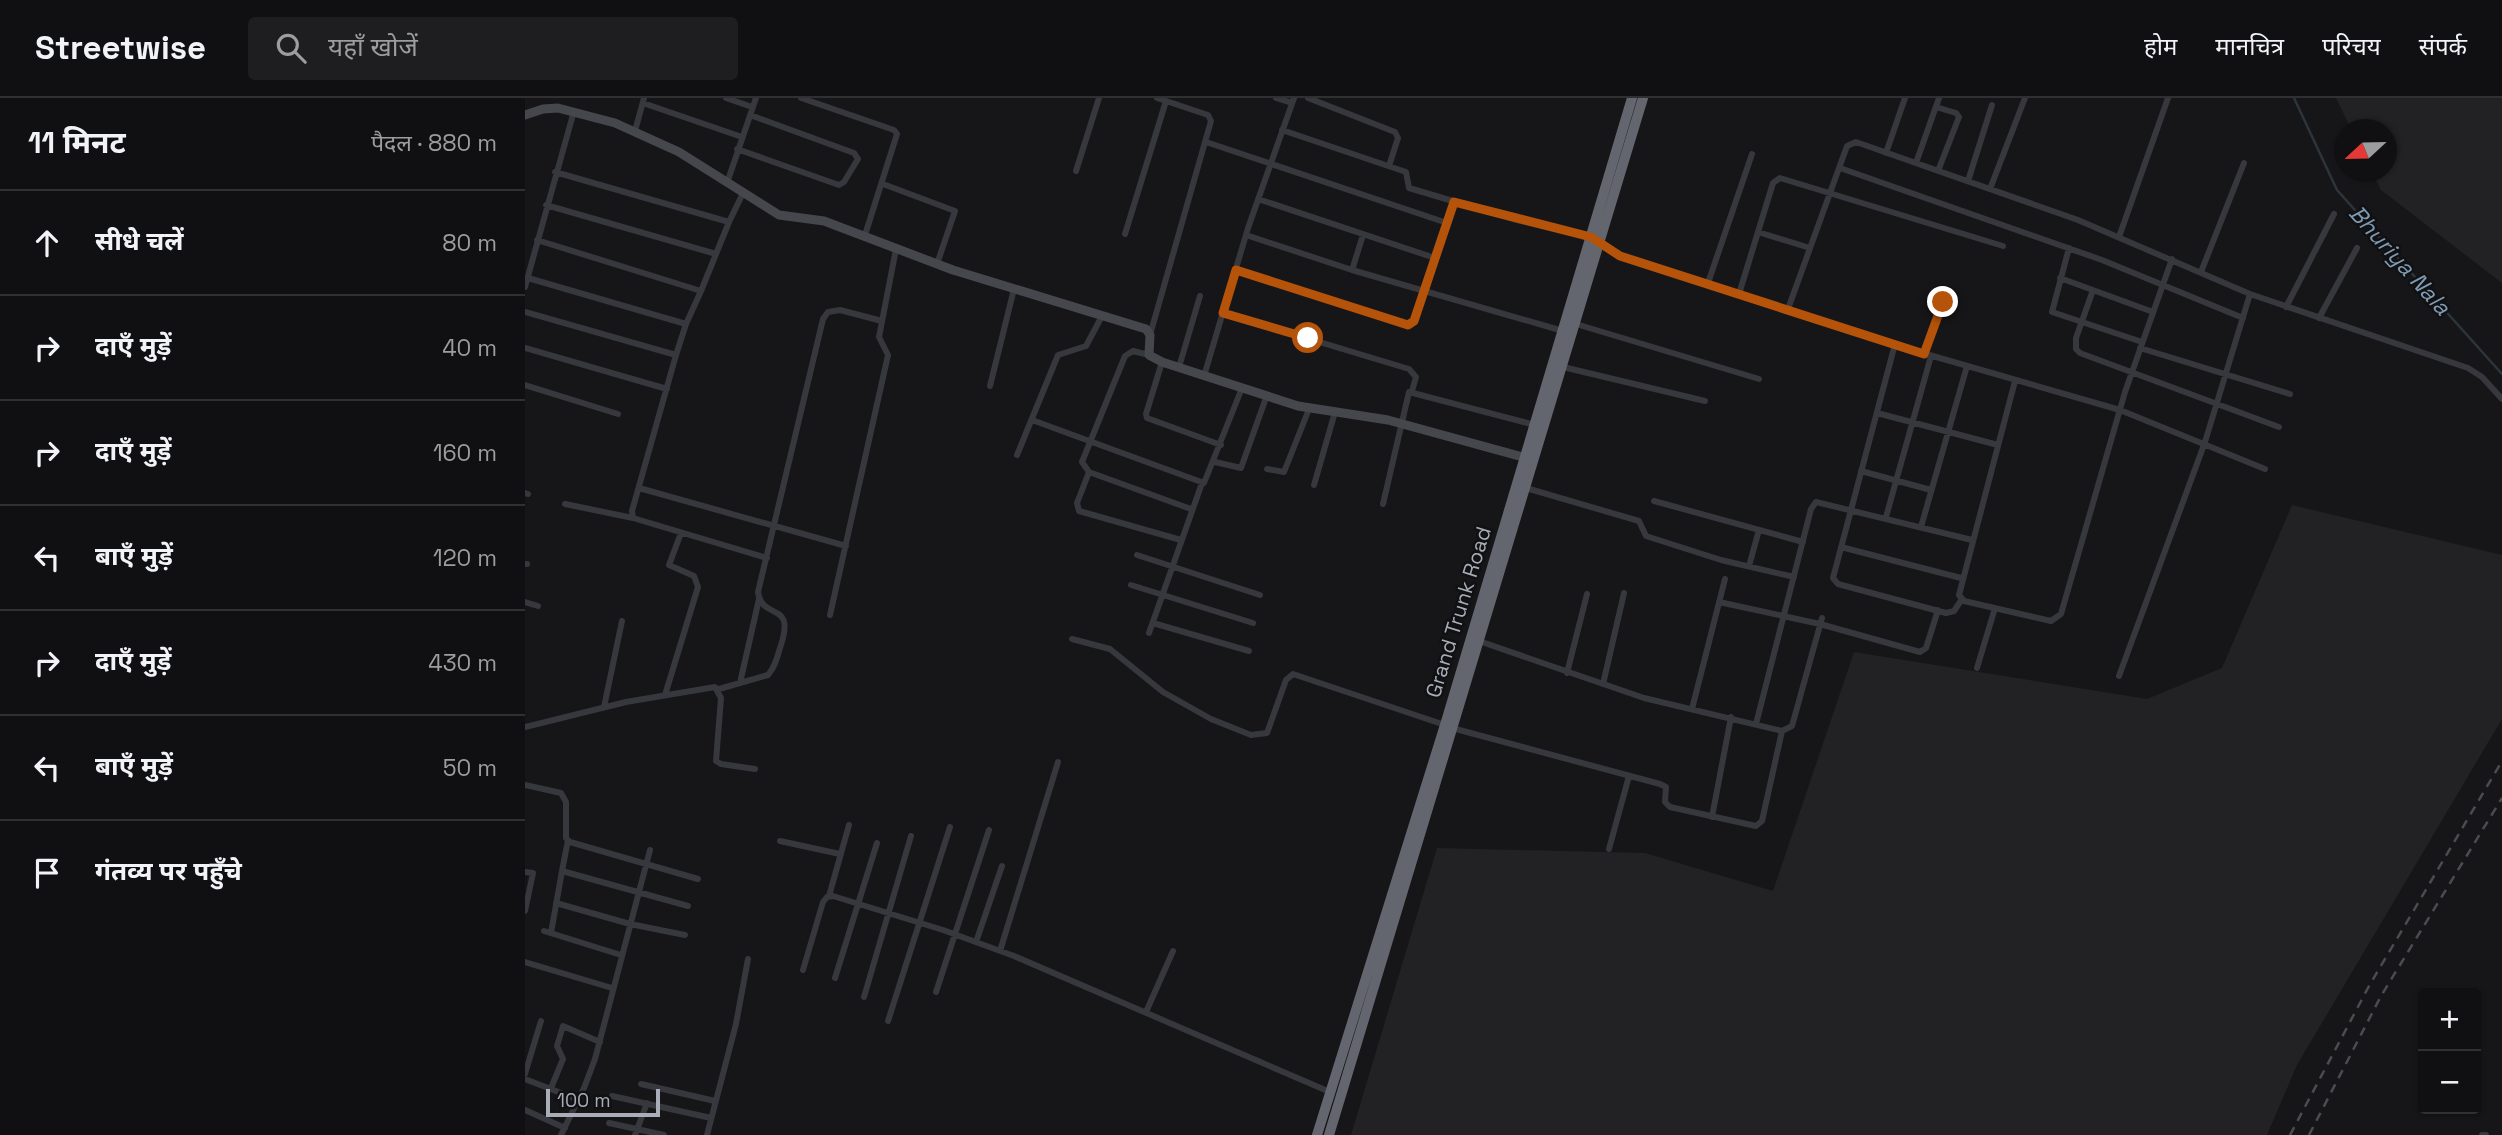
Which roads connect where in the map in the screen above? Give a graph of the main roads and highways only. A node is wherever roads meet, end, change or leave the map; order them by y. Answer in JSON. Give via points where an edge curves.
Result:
{"nodes":[{"id":1,"x":1632,"y":98,"type":"edge"},
{"id":2,"x":1643,"y":98,"type":"edge"},
{"id":3,"x":1595,"y":241,"type":"junction"},
{"id":4,"x":1530,"y":459,"type":"junction"},
{"id":5,"x":1474,"y":639,"type":"junction"},
{"id":6,"x":1444,"y":741,"type":"junction"},
{"id":7,"x":1317,"y":1135,"type":"edge"},
{"id":8,"x":1329,"y":1135,"type":"edge"}],
"edges":[{"from":1,"to":3,"type":"highway","name":"Grand Trunk Road"},
{"from":2,"to":3,"type":"highway","name":"Grand Trunk Road"},
{"from":3,"to":4,"type":"highway","name":"Grand Trunk Road","via":[[1576,324]]},
{"from":3,"to":4,"type":"highway","name":"Grand Trunk Road","via":[[1563,331],[1535,425]]},
{"from":4,"to":5,"type":"highway","name":"Grand Trunk Road"},
{"from":4,"to":5,"type":"highway","name":"Grand Trunk Road","via":[[1526,488]]},
{"from":5,"to":6,"type":"highway","name":"Grand Trunk Road"},
{"from":6,"to":7,"type":"highway","name":"Grand Trunk Road"},
{"from":6,"to":8,"type":"highway","name":"Grand Trunk Road"}]}
